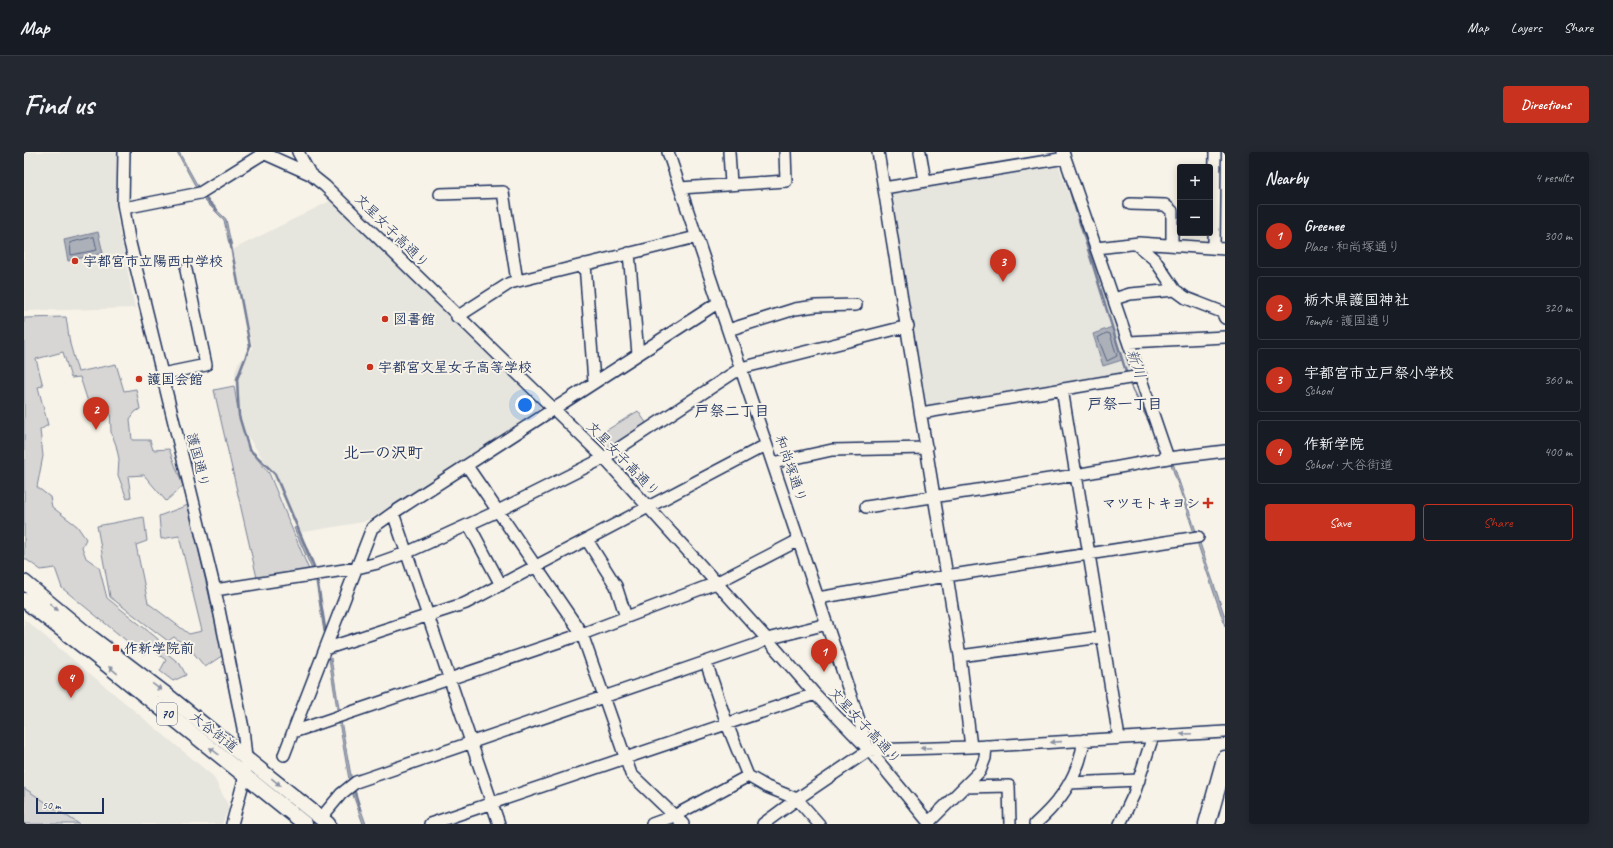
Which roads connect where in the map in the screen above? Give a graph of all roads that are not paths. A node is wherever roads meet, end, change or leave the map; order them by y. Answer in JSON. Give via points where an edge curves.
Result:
{"nodes":[{"id":1,"x":124,"y":152,"type":"edge"},
{"id":2,"x":298,"y":152,"type":"edge"},
{"id":3,"x":668,"y":152,"type":"edge"},
{"id":4,"x":729,"y":152,"type":"edge"},
{"id":5,"x":785,"y":152,"type":"edge"},
{"id":6,"x":878,"y":152,"type":"edge"},
{"id":7,"x":920,"y":152,"type":"edge"},
{"id":8,"x":1215,"y":152,"type":"edge"},
{"id":9,"x":263,"y":153,"type":"edge"},
{"id":10,"x":1064,"y":155,"type":"edge"},
{"id":11,"x":310,"y":174,"type":"junction"},
{"id":12,"x":925,"y":181,"type":"junction"},
{"id":13,"x":731,"y":184,"type":"junction"},
{"id":14,"x":680,"y":188,"type":"junction"},
{"id":15,"x":884,"y":188,"type":"junction"},
{"id":16,"x":440,"y":194,"type":"dead end"},
{"id":17,"x":1130,"y":204,"type":"dead end"},
{"id":18,"x":124,"y":208,"type":"junction"},
{"id":19,"x":696,"y":237,"type":"junction"},
{"id":20,"x":1136,"y":244,"type":"junction"},
{"id":21,"x":1172,"y":245,"type":"junction"},
{"id":22,"x":1097,"y":248,"type":"junction"},
{"id":23,"x":1220,"y":248,"type":"edge"},
{"id":24,"x":629,"y":253,"type":"junction"},
{"id":25,"x":585,"y":264,"type":"junction"},
{"id":26,"x":186,"y":270,"type":"dead end"},
{"id":27,"x":517,"y":281,"type":"junction"},
{"id":28,"x":1175,"y":290,"type":"junction"},
{"id":29,"x":1114,"y":299,"type":"junction"},
{"id":30,"x":719,"y":302,"type":"junction"},
{"id":31,"x":856,"y":305,"type":"dead end"},
{"id":32,"x":457,"y":317,"type":"junction"},
{"id":33,"x":1225,"y":318,"type":"edge"},
{"id":34,"x":908,"y":326,"type":"junction"},
{"id":35,"x":728,"y":330,"type":"junction"},
{"id":36,"x":1225,"y":337,"type":"edge"},
{"id":37,"x":1129,"y":342,"type":"junction"},
{"id":38,"x":638,"y":354,"type":"junction"},
{"id":39,"x":742,"y":368,"type":"junction"},
{"id":40,"x":162,"y":374,"type":"junction"},
{"id":41,"x":1141,"y":376,"type":"junction"},
{"id":42,"x":594,"y":382,"type":"junction"},
{"id":43,"x":1062,"y":390,"type":"junction"},
{"id":44,"x":553,"y":408,"type":"junction"},
{"id":45,"x":921,"y":413,"type":"junction"},
{"id":46,"x":766,"y":444,"type":"junction"},
{"id":47,"x":927,"y":448,"type":"junction"},
{"id":48,"x":1225,"y":451,"type":"edge"},
{"id":49,"x":604,"y":458,"type":"junction"},
{"id":50,"x":1168,"y":458,"type":"junction"},
{"id":51,"x":773,"y":463,"type":"junction"},
{"id":52,"x":467,"y":466,"type":"junction"},
{"id":53,"x":1076,"y":475,"type":"junction"},
{"id":54,"x":934,"y":496,"type":"junction"},
{"id":55,"x":648,"y":507,"type":"junction"},
{"id":56,"x":866,"y":507,"type":"dead end"},
{"id":57,"x":498,"y":511,"type":"junction"},
{"id":58,"x":393,"y":512,"type":"junction"},
{"id":59,"x":469,"y":525,"type":"junction"},
{"id":60,"x":1198,"y":537,"type":"dead end"},
{"id":61,"x":587,"y":540,"type":"junction"},
{"id":62,"x":799,"y":540,"type":"junction"},
{"id":63,"x":406,"y":553,"type":"junction"},
{"id":64,"x":1090,"y":554,"type":"junction"},
{"id":65,"x":536,"y":567,"type":"junction"},
{"id":66,"x":356,"y":568,"type":"junction"},
{"id":67,"x":946,"y":576,"type":"junction"},
{"id":68,"x":24,"y":582,"type":"edge"},
{"id":69,"x":716,"y":583,"type":"junction"},
{"id":70,"x":501,"y":585,"type":"junction"},
{"id":71,"x":215,"y":590,"type":"junction"},
{"id":72,"x":818,"y":598,"type":"junction"},
{"id":73,"x":24,"y":600,"type":"edge"},
{"id":74,"x":428,"y":617,"type":"junction"},
{"id":75,"x":626,"y":617,"type":"junction"},
{"id":76,"x":827,"y":624,"type":"junction"},
{"id":77,"x":582,"y":634,"type":"junction"},
{"id":78,"x":1102,"y":637,"type":"junction"},
{"id":79,"x":767,"y":639,"type":"junction"},
{"id":80,"x":325,"y":649,"type":"junction"},
{"id":81,"x":960,"y":656,"type":"junction"},
{"id":82,"x":706,"y":662,"type":"junction"},
{"id":83,"x":449,"y":679,"type":"junction"},
{"id":84,"x":815,"y":694,"type":"junction"},
{"id":85,"x":604,"y":697,"type":"junction"},
{"id":86,"x":727,"y":724,"type":"junction"},
{"id":87,"x":293,"y":732,"type":"junction"},
{"id":88,"x":1225,"y":732,"type":"edge"},
{"id":89,"x":1153,"y":736,"type":"junction"},
{"id":90,"x":1119,"y":738,"type":"junction"},
{"id":91,"x":1084,"y":740,"type":"junction"},
{"id":92,"x":471,"y":742,"type":"junction"},
{"id":93,"x":986,"y":746,"type":"junction"},
{"id":94,"x":971,"y":747,"type":"junction"},
{"id":95,"x":869,"y":750,"type":"junction"},
{"id":96,"x":284,"y":755,"type":"dead end"},
{"id":97,"x":246,"y":758,"type":"junction"},
{"id":98,"x":625,"y":759,"type":"junction"},
{"id":99,"x":1225,"y":759,"type":"edge"},
{"id":100,"x":245,"y":776,"type":"junction"},
{"id":101,"x":748,"y":776,"type":"junction"},
{"id":102,"x":1139,"y":780,"type":"junction"},
{"id":103,"x":1069,"y":783,"type":"junction"},
{"id":104,"x":964,"y":787,"type":"junction"},
{"id":105,"x":797,"y":799,"type":"junction"},
{"id":106,"x":492,"y":804,"type":"junction"},
{"id":107,"x":674,"y":816,"type":"junction"},
{"id":108,"x":324,"y":821,"type":"edge"},
{"id":109,"x":929,"y":823,"type":"edge"},
{"id":110,"x":232,"y":824,"type":"edge"},
{"id":111,"x":305,"y":824,"type":"edge"},
{"id":112,"x":430,"y":824,"type":"edge"},
{"id":113,"x":499,"y":824,"type":"edge"},
{"id":114,"x":652,"y":824,"type":"edge"},
{"id":115,"x":684,"y":824,"type":"edge"},
{"id":116,"x":763,"y":824,"type":"edge"},
{"id":117,"x":819,"y":824,"type":"edge"},
{"id":118,"x":1010,"y":824,"type":"edge"},
{"id":119,"x":1035,"y":824,"type":"edge"},
{"id":120,"x":1120,"y":824,"type":"edge"},
{"id":121,"x":1207,"y":824,"type":"edge"}],
"edges":[{"from":1,"to":18,"type":"street","name":"護国通り"},
{"from":2,"to":11,"type":"street"},
{"from":3,"to":14,"type":"street","name":"和尚塚通り"},
{"from":4,"to":13,"type":"street"},
{"from":5,"to":13,"type":"street","via":[[786,181]]},
{"from":6,"to":15,"type":"street"},
{"from":7,"to":12,"type":"street"},
{"from":8,"to":23,"type":"street"},
{"from":9,"to":11,"type":"street","name":"文星女子高通り"},
{"from":9,"to":18,"type":"street","via":[[200,193]]},
{"from":10,"to":12,"type":"street"},
{"from":10,"to":22,"type":"street"},
{"from":11,"to":32,"type":"street","name":"文星女子高通り"},
{"from":12,"to":15,"type":"street"},
{"from":13,"to":14,"type":"street"},
{"from":14,"to":19,"type":"street","name":"和尚塚通り"},
{"from":15,"to":34,"type":"street"},
{"from":16,"to":27,"type":"street","via":[[503,192]]},
{"from":17,"to":21,"type":"street","via":[[1166,205],[1172,211]]},
{"from":18,"to":40,"type":"street","name":"護国通り","via":[[129,239]]},
{"from":19,"to":24,"type":"street"},
{"from":19,"to":30,"type":"street","name":"和尚塚通り"},
{"from":20,"to":21,"type":"street"},
{"from":20,"to":22,"type":"street"},
{"from":20,"to":28,"type":"street","via":[[1155,260]]},
{"from":21,"to":23,"type":"street"},
{"from":22,"to":29,"type":"street"},
{"from":24,"to":25,"type":"street"},
{"from":24,"to":38,"type":"street"},
{"from":25,"to":27,"type":"street"},
{"from":25,"to":42,"type":"street"},
{"from":26,"to":40,"type":"street","via":[[206,365]]},
{"from":27,"to":32,"type":"street"},
{"from":28,"to":29,"type":"street","via":[[1130,294]]},
{"from":28,"to":33,"type":"street","via":[[1186,298],[1222,312]]},
{"from":29,"to":37,"type":"street"},
{"from":30,"to":35,"type":"street","name":"和尚塚通り"},
{"from":30,"to":38,"type":"street"},
{"from":31,"to":35,"type":"street","via":[[795,309]]},
{"from":32,"to":44,"type":"street","name":"文星女子高通り"},
{"from":34,"to":39,"type":"street"},
{"from":34,"to":45,"type":"street"},
{"from":35,"to":39,"type":"street","name":"和尚塚通り"},
{"from":36,"to":37,"type":"street"},
{"from":37,"to":41,"type":"street"},
{"from":38,"to":42,"type":"street"},
{"from":39,"to":46,"type":"street","name":"和尚塚通り"},
{"from":39,"to":49,"type":"street"},
{"from":40,"to":71,"type":"street","name":"護国通り"},
{"from":41,"to":43,"type":"street"},
{"from":41,"to":50,"type":"street"},
{"from":42,"to":44,"type":"street"},
{"from":43,"to":45,"type":"street"},
{"from":43,"to":53,"type":"street"},
{"from":44,"to":49,"type":"street","name":"文星女子高通り"},
{"from":44,"to":52,"type":"street"},
{"from":45,"to":47,"type":"street"},
{"from":46,"to":51,"type":"street","name":"和尚塚通り"},
{"from":46,"to":55,"type":"street"},
{"from":47,"to":51,"type":"street","via":[[832,450]]},
{"from":47,"to":54,"type":"street"},
{"from":48,"to":50,"type":"street"},
{"from":49,"to":55,"type":"street","name":"文星女子高通り"},
{"from":49,"to":57,"type":"street"},
{"from":50,"to":53,"type":"street"},
{"from":51,"to":62,"type":"street","name":"和尚塚通り"},
{"from":52,"to":57,"type":"street"},
{"from":52,"to":58,"type":"street"},
{"from":53,"to":54,"type":"street"},
{"from":53,"to":64,"type":"street"},
{"from":54,"to":56,"type":"street"},
{"from":54,"to":67,"type":"street"},
{"from":55,"to":61,"type":"street"},
{"from":55,"to":69,"type":"street","name":"文星女子高通り"},
{"from":57,"to":59,"type":"street"},
{"from":57,"to":65,"type":"street"},
{"from":58,"to":63,"type":"street"},
{"from":58,"to":66,"type":"street","via":[[372,528]]},
{"from":59,"to":63,"type":"street"},
{"from":59,"to":70,"type":"street"},
{"from":60,"to":64,"type":"street"},
{"from":61,"to":65,"type":"street"},
{"from":61,"to":75,"type":"street","via":[[616,586]]},
{"from":62,"to":69,"type":"street"},
{"from":62,"to":72,"type":"street","name":"和尚塚通り"},
{"from":63,"to":66,"type":"street"},
{"from":63,"to":74,"type":"street"},
{"from":64,"to":67,"type":"street"},
{"from":64,"to":78,"type":"street"},
{"from":65,"to":70,"type":"street"},
{"from":65,"to":77,"type":"street"},
{"from":66,"to":71,"type":"street"},
{"from":66,"to":80,"type":"street"},
{"from":67,"to":72,"type":"street"},
{"from":67,"to":81,"type":"street"},
{"from":68,"to":97,"type":"main road","name":"大谷街道","number":"70","one_way":true,"via":[[88,636]]},
{"from":69,"to":75,"type":"street"},
{"from":69,"to":79,"type":"street","name":"文星女子高通り"},
{"from":70,"to":74,"type":"street","via":[[466,603]]},
{"from":71,"to":97,"type":"street","name":"護国通り","via":[[243,728]]},
{"from":72,"to":76,"type":"street","name":"和尚塚通り"},
{"from":100,"to":73,"type":"main road","name":"大谷街道","number":"70","one_way":true},
{"from":74,"to":80,"type":"street"},
{"from":74,"to":83,"type":"street"},
{"from":75,"to":77,"type":"street"},
{"from":76,"to":79,"type":"street"},
{"from":76,"to":95,"type":"street","name":"和尚塚通り"},
{"from":77,"to":83,"type":"street"},
{"from":77,"to":85,"type":"street"},
{"from":78,"to":81,"type":"street"},
{"from":78,"to":90,"type":"street"},
{"from":79,"to":82,"type":"street"},
{"from":79,"to":84,"type":"street","name":"文星女子高通り"},
{"from":80,"to":87,"type":"street"},
{"from":81,"to":94,"type":"street"},
{"from":82,"to":85,"type":"street"},
{"from":82,"to":86,"type":"street"},
{"from":83,"to":87,"type":"street"},
{"from":83,"to":92,"type":"street"},
{"from":84,"to":86,"type":"street"},
{"from":84,"to":95,"type":"street","name":"文星女子高通り"},
{"from":85,"to":92,"type":"street"},
{"from":85,"to":98,"type":"street"},
{"from":86,"to":98,"type":"street"},
{"from":86,"to":101,"type":"street"},
{"from":87,"to":96,"type":"street"},
{"from":88,"to":89,"type":"street","one_way":true},
{"from":89,"to":90,"type":"street"},
{"from":89,"to":102,"type":"street"},
{"from":90,"to":91,"type":"street"},
{"from":91,"to":93,"type":"street","one_way":true},
{"from":91,"to":103,"type":"street","via":[[1078,766]]},
{"from":92,"to":106,"type":"street"},
{"from":92,"to":108,"type":"street","via":[[356,782],[341,794]]},
{"from":93,"to":94,"type":"street"},
{"from":93,"to":104,"type":"street","via":[[983,765]]},
{"from":94,"to":95,"type":"street","one_way":true},
{"from":95,"to":105,"type":"street"},
{"from":95,"to":109,"type":"street","name":"文星女子高通り"},
{"from":97,"to":100,"type":"street","name":"護国通り"},
{"from":97,"to":108,"type":"main road","name":"大谷街道","number":"70","one_way":true},
{"from":98,"to":106,"type":"street"},
{"from":98,"to":107,"type":"street","via":[[631,774]]},
{"from":99,"to":121,"type":"highway"},
{"from":100,"to":110,"type":"street","name":"護国通り"},
{"from":100,"to":111,"type":"main road","name":"大谷街道","number":"70"},
{"from":101,"to":105,"type":"street"},
{"from":101,"to":107,"type":"street"},
{"from":102,"to":103,"type":"street"},
{"from":102,"to":120,"type":"street"},
{"from":103,"to":119,"type":"street","via":[[1048,812]]},
{"from":104,"to":109,"type":"street"},
{"from":104,"to":118,"type":"street","via":[[1009,786]]},
{"from":105,"to":116,"type":"street"},
{"from":105,"to":117,"type":"street"},
{"from":106,"to":112,"type":"street"},
{"from":106,"to":113,"type":"street"},
{"from":107,"to":114,"type":"street"},
{"from":107,"to":115,"type":"street"}]}
